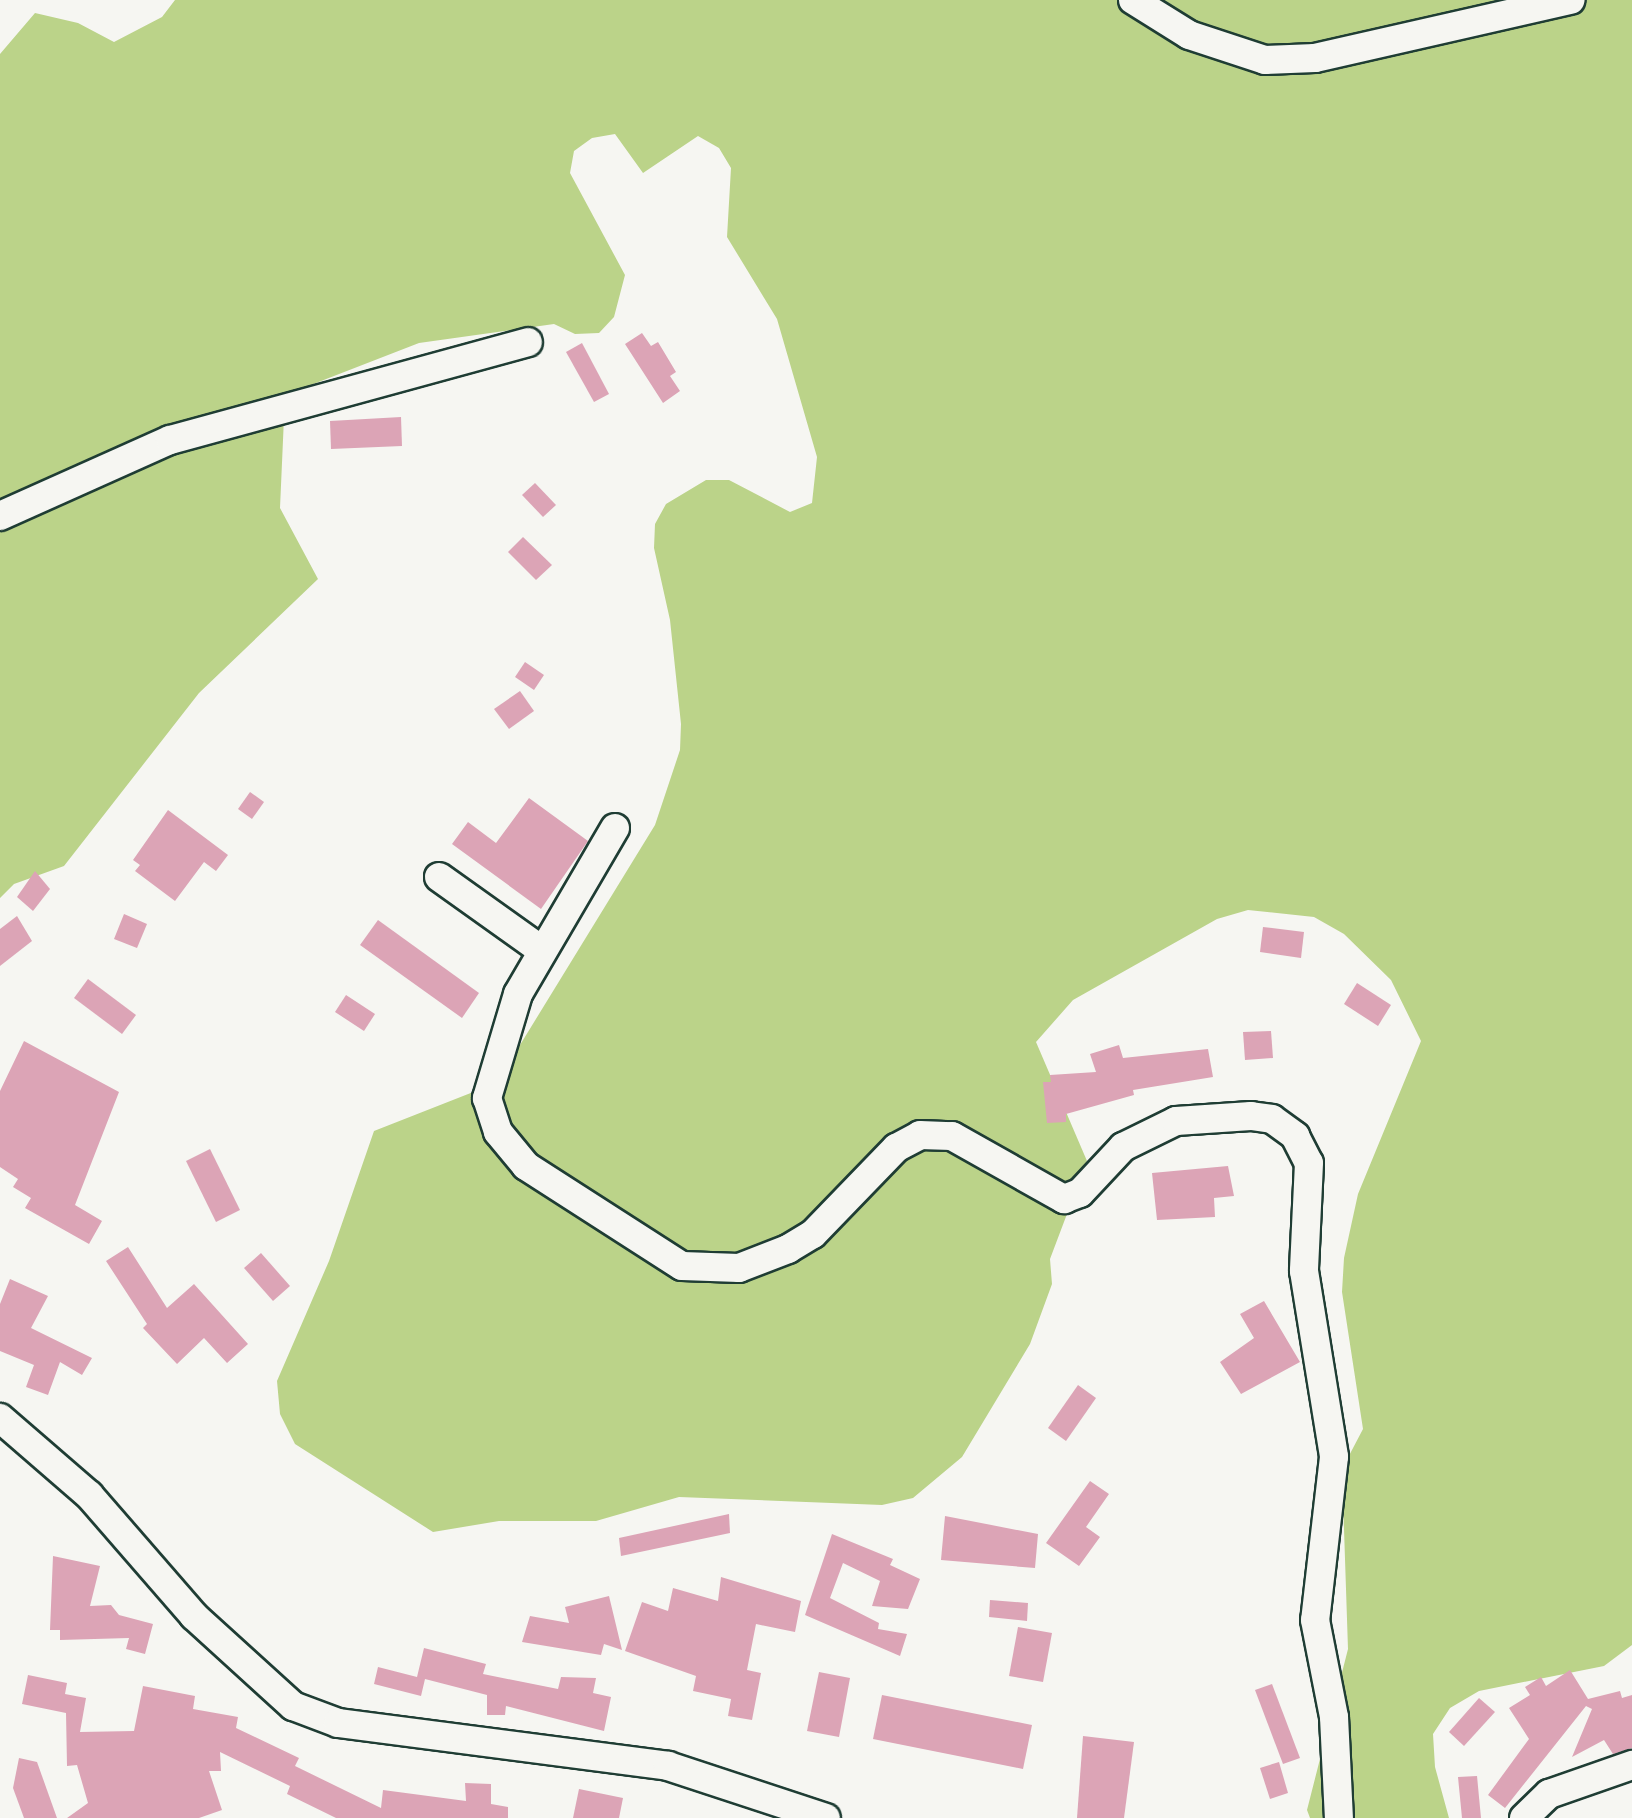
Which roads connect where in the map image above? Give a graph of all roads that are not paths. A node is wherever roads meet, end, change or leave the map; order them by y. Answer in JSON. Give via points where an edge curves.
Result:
{"nodes":[{"id":1,"x":1133,"y":0,"type":"edge"},
{"id":2,"x":1571,"y":0,"type":"edge"},
{"id":3,"x":528,"y":342,"type":"dead end"},
{"id":4,"x":0,"y":516,"type":"edge"},
{"id":5,"x":615,"y":828,"type":"dead end"},
{"id":6,"x":439,"y":877,"type":"dead end"},
{"id":7,"x":540,"y":949,"type":"junction"},
{"id":8,"x":0,"y":1418,"type":"edge"},
{"id":9,"x":1632,"y":1765,"type":"edge"},
{"id":10,"x":826,"y":1818,"type":"edge"},
{"id":11,"x":1339,"y":1818,"type":"edge"},
{"id":12,"x":1524,"y":1818,"type":"edge"}],
"edges":[{"from":1,"to":2,"type":"street","via":[[1189,35],[1265,60],[1315,58]]},
{"from":3,"to":4,"type":"street","via":[[170,440]]},
{"from":5,"to":7,"type":"street"},
{"from":6,"to":7,"type":"street"},
{"from":7,"to":11,"type":"street","via":[[492,1068],[487,1098],[498,1132],[526,1166],[563,1195],[682,1266],[739,1268],[801,1242],[896,1148],[920,1135],[952,1136],[1064,1199],[1080,1193],[1123,1147],[1176,1121],[1251,1116],[1272,1119],[1295,1136],[1309,1163],[1307,1302],[1334,1457],[1315,1620],[1334,1717]]},
{"from":8,"to":10,"type":"street","via":[[89,1495],[204,1626],[293,1706],[338,1723],[668,1766]]},
{"from":9,"to":12,"type":"street","via":[[1549,1794]]}]}
